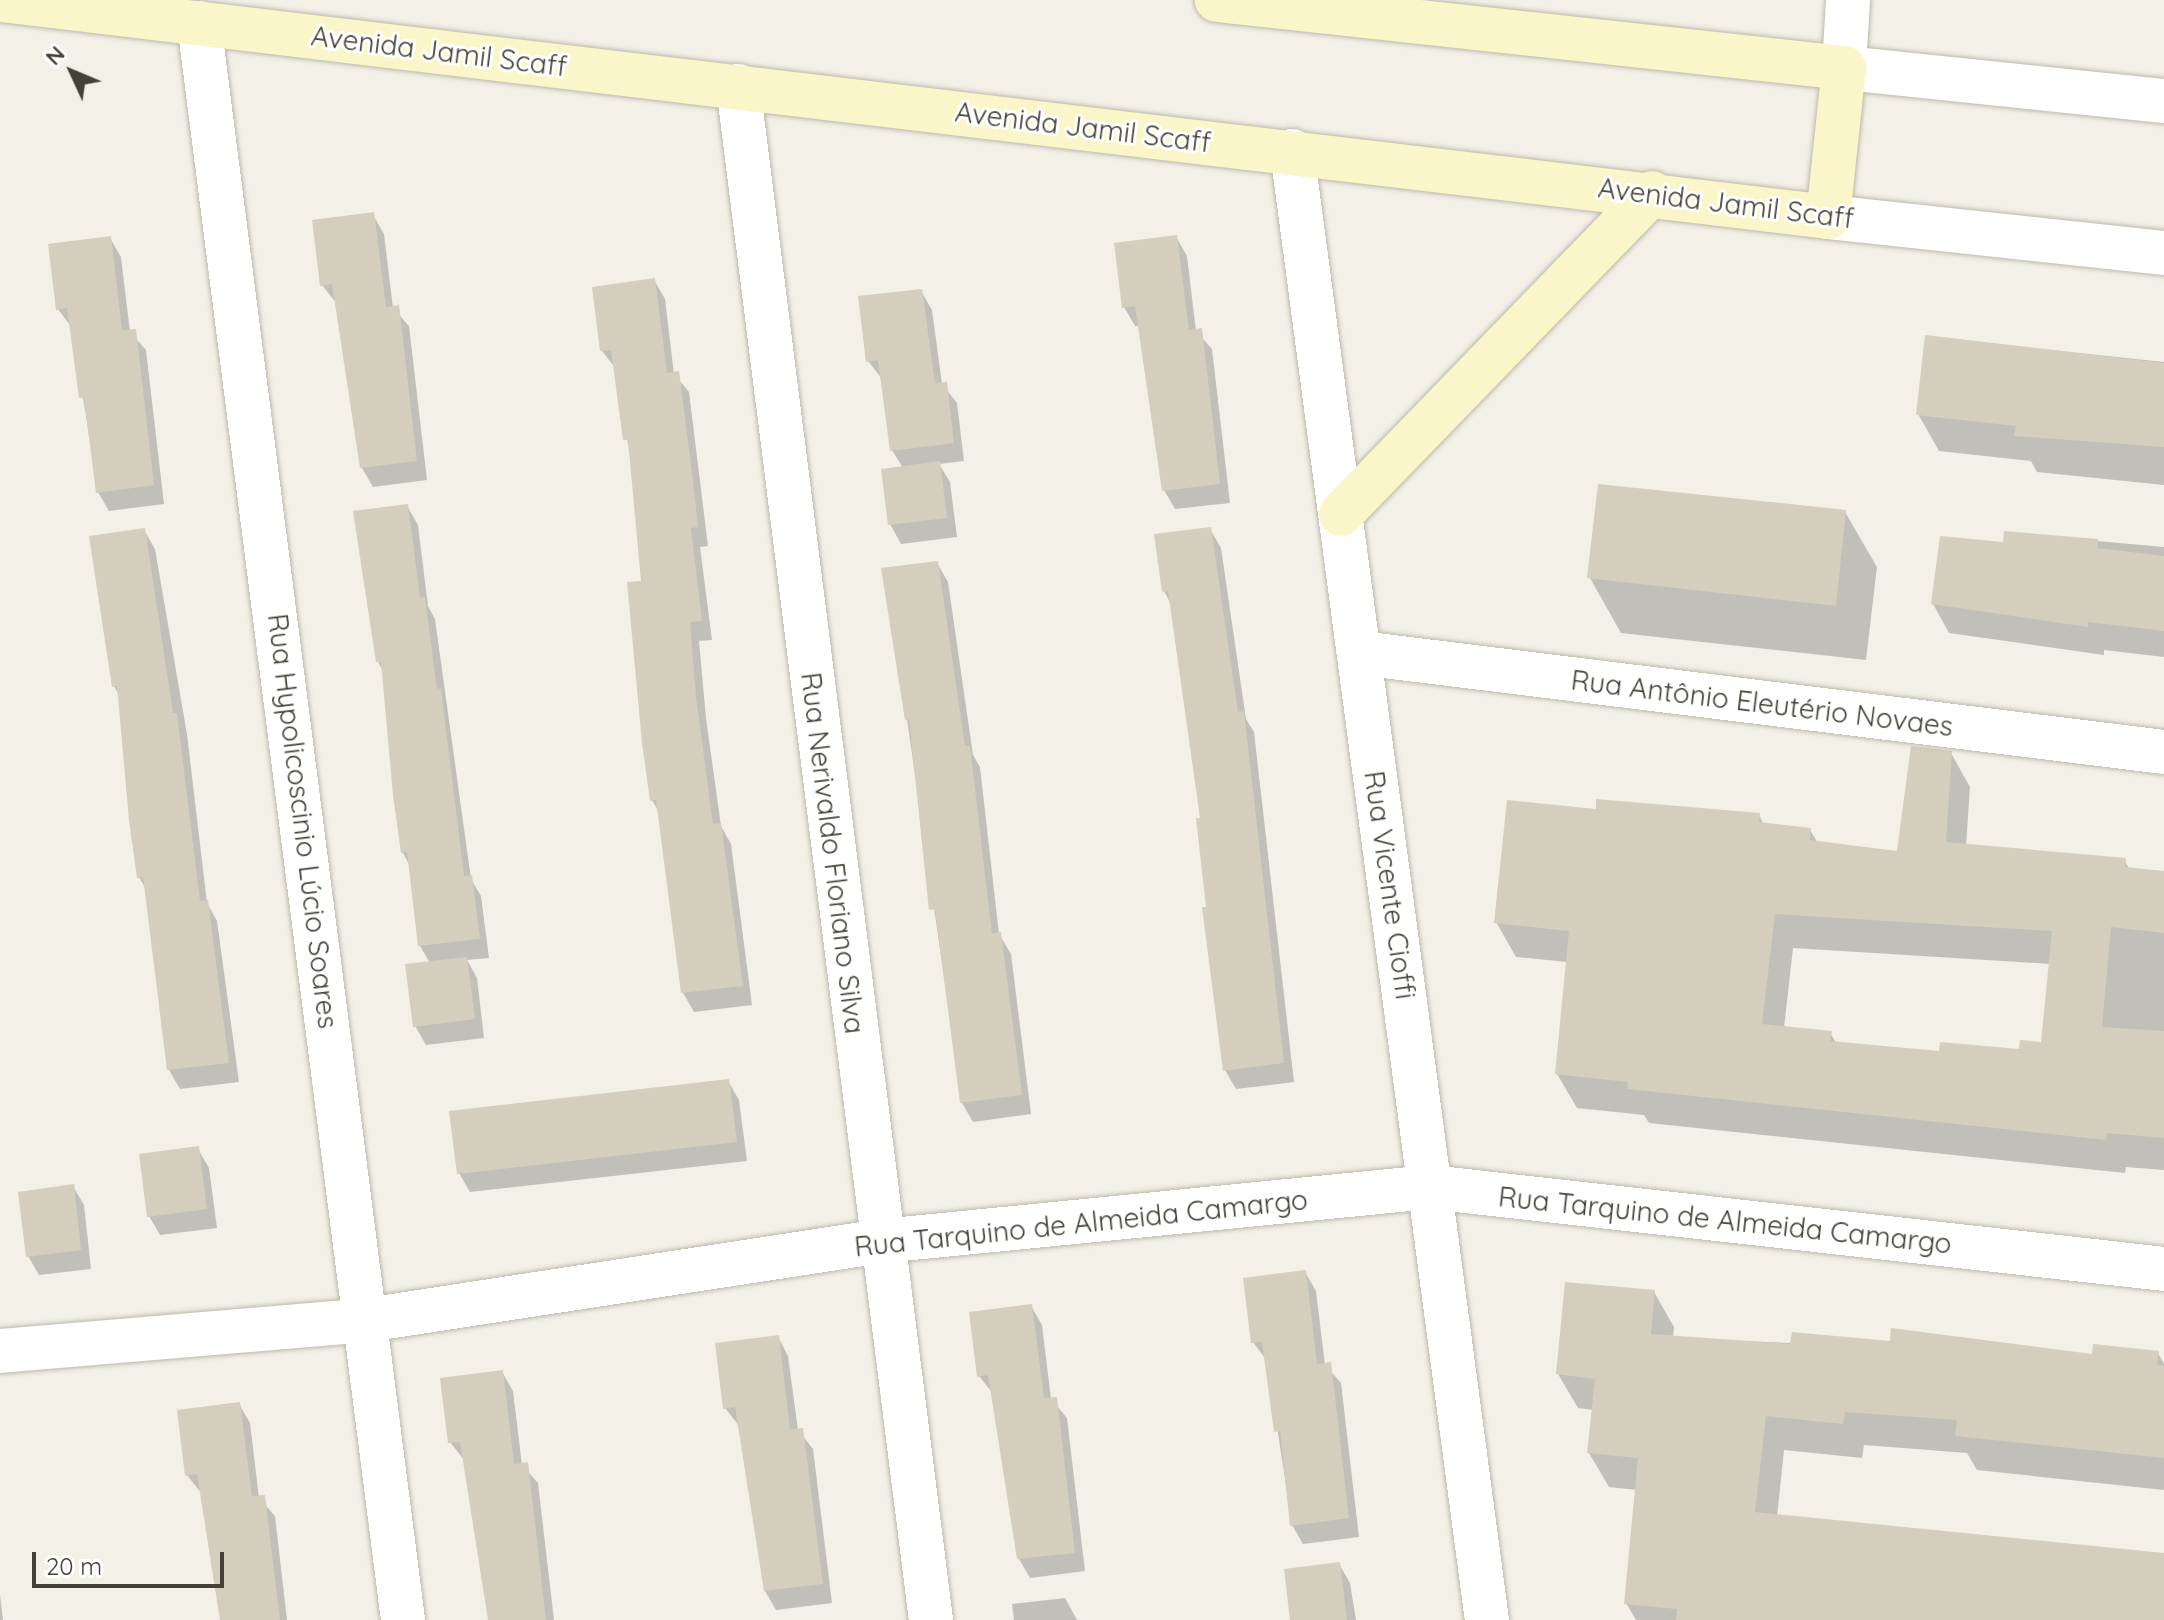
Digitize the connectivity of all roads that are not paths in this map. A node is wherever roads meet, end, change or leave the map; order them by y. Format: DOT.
graph roads {
  1 [pos="1,0"];
  2 [pos="1217,0"];
  3 [pos="1848,0"];
  4 [pos="199,23"];
  5 [pos="1844,68"];
  6 [pos="738,86"];
  7 [pos="2164,101"];
  8 [pos="1292,151"];
  9 [pos="1652,193"];
  10 [pos="1828,217"];
  11 [pos="2164,253"];
  12 [pos="1341,514"];
  13 [pos="1360,653"];
  14 [pos="2164,752"];
  15 [pos="1430,1187"];
  16 [pos="882,1241"];
  17 [pos="2164,1269"];
  18 [pos="367,1320"];
  19 [pos="0,1351"];
  20 [pos="403,1620"];
  21 [pos="931,1620"];
  22 [pos="1487,1620"];
  1 -- 4 [label="street, Avenida Jamil Scaff"];
  2 -- 5 [label="street"];
  3 -- 5 [label="street"];
  4 -- 6 [label="street, Avenida Jamil Scaff"];
  4 -- 18 [label="street, Rua Hypolicoscinio Lúcio Soares"];
  5 -- 7 [label="street"];
  5 -- 10 [label="street"];
  6 -- 8 [label="street, Avenida Jamil Scaff"];
  6 -- 16 [label="street, Rua Nerivaldo Floriano Silva"];
  8 -- 9 [label="street, Avenida Jamil Scaff"];
  8 -- 12 [label="street, Rua Vicente Cioffi"];
  9 -- 10 [label="street, Avenida Jamil Scaff"];
  9 -- 12 [label="street"];
  10 -- 11 [label="street, Avenida Jamil Scaff"];
  12 -- 13 [label="street, Rua Vicente Cioffi"];
  13 -- 14 [label="street, Rua Antônio Eleutério Novaes"];
  13 -- 15 [label="street, Rua Vicente Cioffi"];
  15 -- 16 [label="street, Rua Tarquino de Almeida Camargo"];
  15 -- 17 [label="street, Rua Tarquino de Almeida Camargo"];
  15 -- 22 [label="street, Rua Vicente Cioffi"];
  16 -- 18 [label="street, Rua Tarquino de Almeida Camargo"];
  16 -- 21 [label="street, Rua Nerivaldo Floriano Silva"];
  18 -- 19 [label="street, Rua Tarquino de Almeida Camargo"];
  18 -- 20 [label="street, Rua Hypolicoscinio Lúcio Soares"];
}
